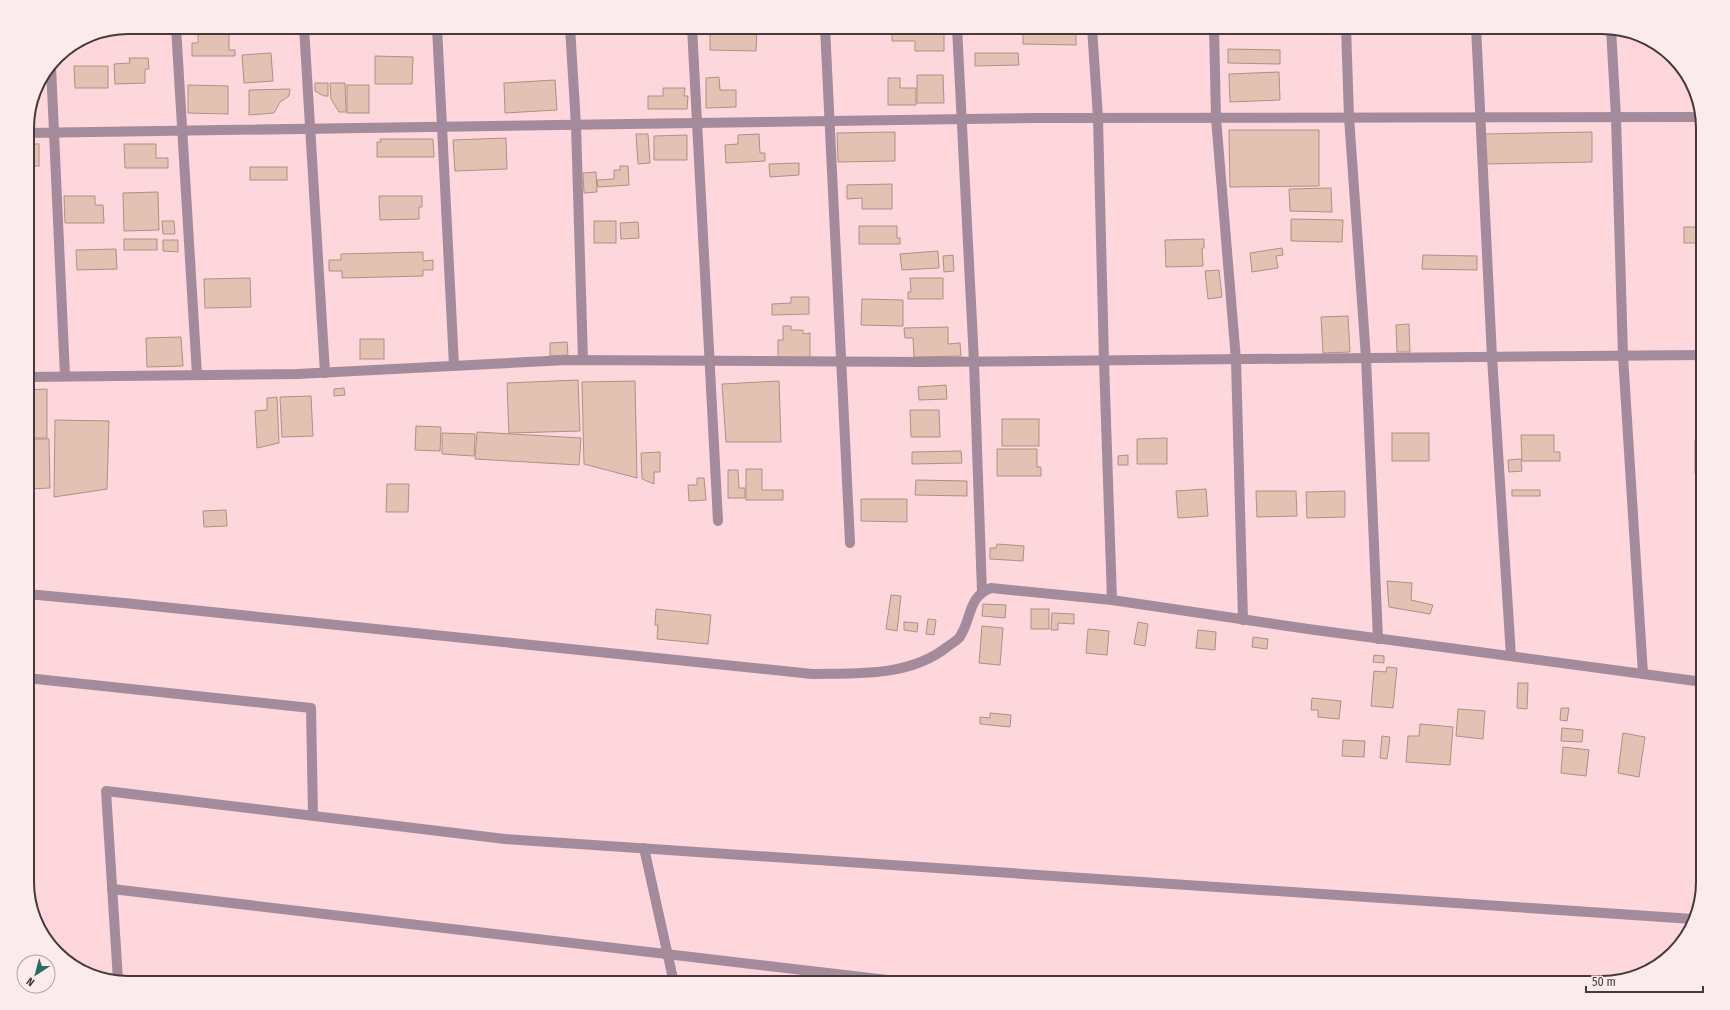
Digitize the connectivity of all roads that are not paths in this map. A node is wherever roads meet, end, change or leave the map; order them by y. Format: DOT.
graph roads {
  1 [pos="176,34"];
  2 [pos="304,34"];
  3 [pos="437,34"];
  4 [pos="570,34"];
  5 [pos="692,34"];
  6 [pos="825,34"];
  7 [pos="957,34"];
  8 [pos="1092,34"];
  9 [pos="1214,34"];
  10 [pos="1346,34"];
  11 [pos="1476,34"];
  12 [pos="1610,35"];
  13 [pos="51,74"];
  14 [pos="1349,117"];
  15 [pos="1480,117"];
  16 [pos="1616,117"];
  17 [pos="1695,117"];
  18 [pos="1098,118"];
  19 [pos="1216,118"];
  20 [pos="962,119"];
  21 [pos="829,121"];
  22 [pos="696,123"];
  23 [pos="576,125"];
  24 [pos="443,127"];
  25 [pos="310,129"];
  26 [pos="182,131"];
  27 [pos="34,133"];
  28 [pos="55,133"];
  29 [pos="1696,355"];
  30 [pos="1623,356"];
  31 [pos="1492,357"];
  32 [pos="1366,358"];
  33 [pos="583,360"];
  34 [pos="1236,360"];
  35 [pos="709,361"];
  36 [pos="1104,361"];
  37 [pos="841,362"];
  38 [pos="974,362"];
  39 [pos="454,366"];
  40 [pos="325,373"];
  41 [pos="197,375"];
  42 [pos="65,376"];
  43 [pos="34,377"];
  44 [pos="718,521"];
  45 [pos="850,542"];
  46 [pos="982,592"];
  47 [pos="34,595"];
  48 [pos="1112,600"];
  49 [pos="1243,620"];
  50 [pos="1378,639"];
  51 [pos="1511,656"];
  52 [pos="1643,674"];
  53 [pos="34,679"];
  54 [pos="1696,681"];
  55 [pos="313,816"];
  56 [pos="644,848"];
  57 [pos="112,889"];
  58 [pos="1689,919"];
  59 [pos="667,954"];
  60 [pos="118,975"];
  61 [pos="672,976"];
  62 [pos="854,976"];
  1 -- 26 [label="street"];
  2 -- 25 [label="street"];
  3 -- 24 [label="street"];
  4 -- 23 [label="street"];
  5 -- 22 [label="street"];
  6 -- 21 [label="street"];
  7 -- 20 [label="street"];
  8 -- 18 [label="street"];
  9 -- 19 [label="street"];
  10 -- 14 [label="street"];
  11 -- 15 [label="street"];
  12 -- 16 [label="street"];
  13 -- 28 [label="street"];
  14 -- 15 [label="street"];
  14 -- 19 [label="street"];
  14 -- 32 [label="street"];
  15 -- 16 [label="street"];
  15 -- 31 [label="street"];
  16 -- 17 [label="street"];
  16 -- 30 [label="street"];
  18 -- 19 [label="street"];
  18 -- 20 [label="street"];
  18 -- 36 [label="street"];
  19 -- 34 [label="street"];
  20 -- 21 [label="street"];
  20 -- 38 [label="street"];
  21 -- 22 [label="street"];
  21 -- 37 [label="street"];
  22 -- 23 [label="street"];
  22 -- 35 [label="street"];
  23 -- 24 [label="street"];
  23 -- 33 [label="street"];
  24 -- 25 [label="street"];
  24 -- 39 [label="street"];
  25 -- 26 [label="street"];
  25 -- 40 [label="street"];
  26 -- 28 [label="street"];
  26 -- 41 [label="street"];
  27 -- 28 [label="street"];
  28 -- 42 [label="street"];
  29 -- 30 [label="street"];
  30 -- 31 [label="street"];
  30 -- 52 [label="street"];
  31 -- 32 [label="street"];
  31 -- 51 [label="street"];
  32 -- 34 [label="street"];
  32 -- 50 [label="street"];
  33 -- 35 [label="street"];
  33 -- 39 [label="street"];
  34 -- 36 [label="street"];
  34 -- 49 [label="street"];
  35 -- 37 [label="street"];
  35 -- 44 [label="street"];
  36 -- 38 [label="street"];
  36 -- 48 [label="street"];
  37 -- 38 [label="street"];
  37 -- 45 [label="street"];
  38 -- 46 [label="street"];
  39 -- 40 [label="street"];
  40 -- 41 [label="street"];
  41 -- 42 [label="street"];
  42 -- 43 [label="street"];
  46 -- 47 [label="street"];
  46 -- 48 [label="street"];
  48 -- 49 [label="street"];
  49 -- 50 [label="street"];
  50 -- 51 [label="street"];
  51 -- 52 [label="street"];
  52 -- 54 [label="street"];
  53 -- 55 [label="street"];
  55 -- 56 [label="street"];
  55 -- 57 [label="street"];
  56 -- 58 [label="street"];
  56 -- 59 [label="street"];
  57 -- 59 [label="street"];
  57 -- 60 [label="street"];
  59 -- 61 [label="street"];
  59 -- 62 [label="street"];
}
